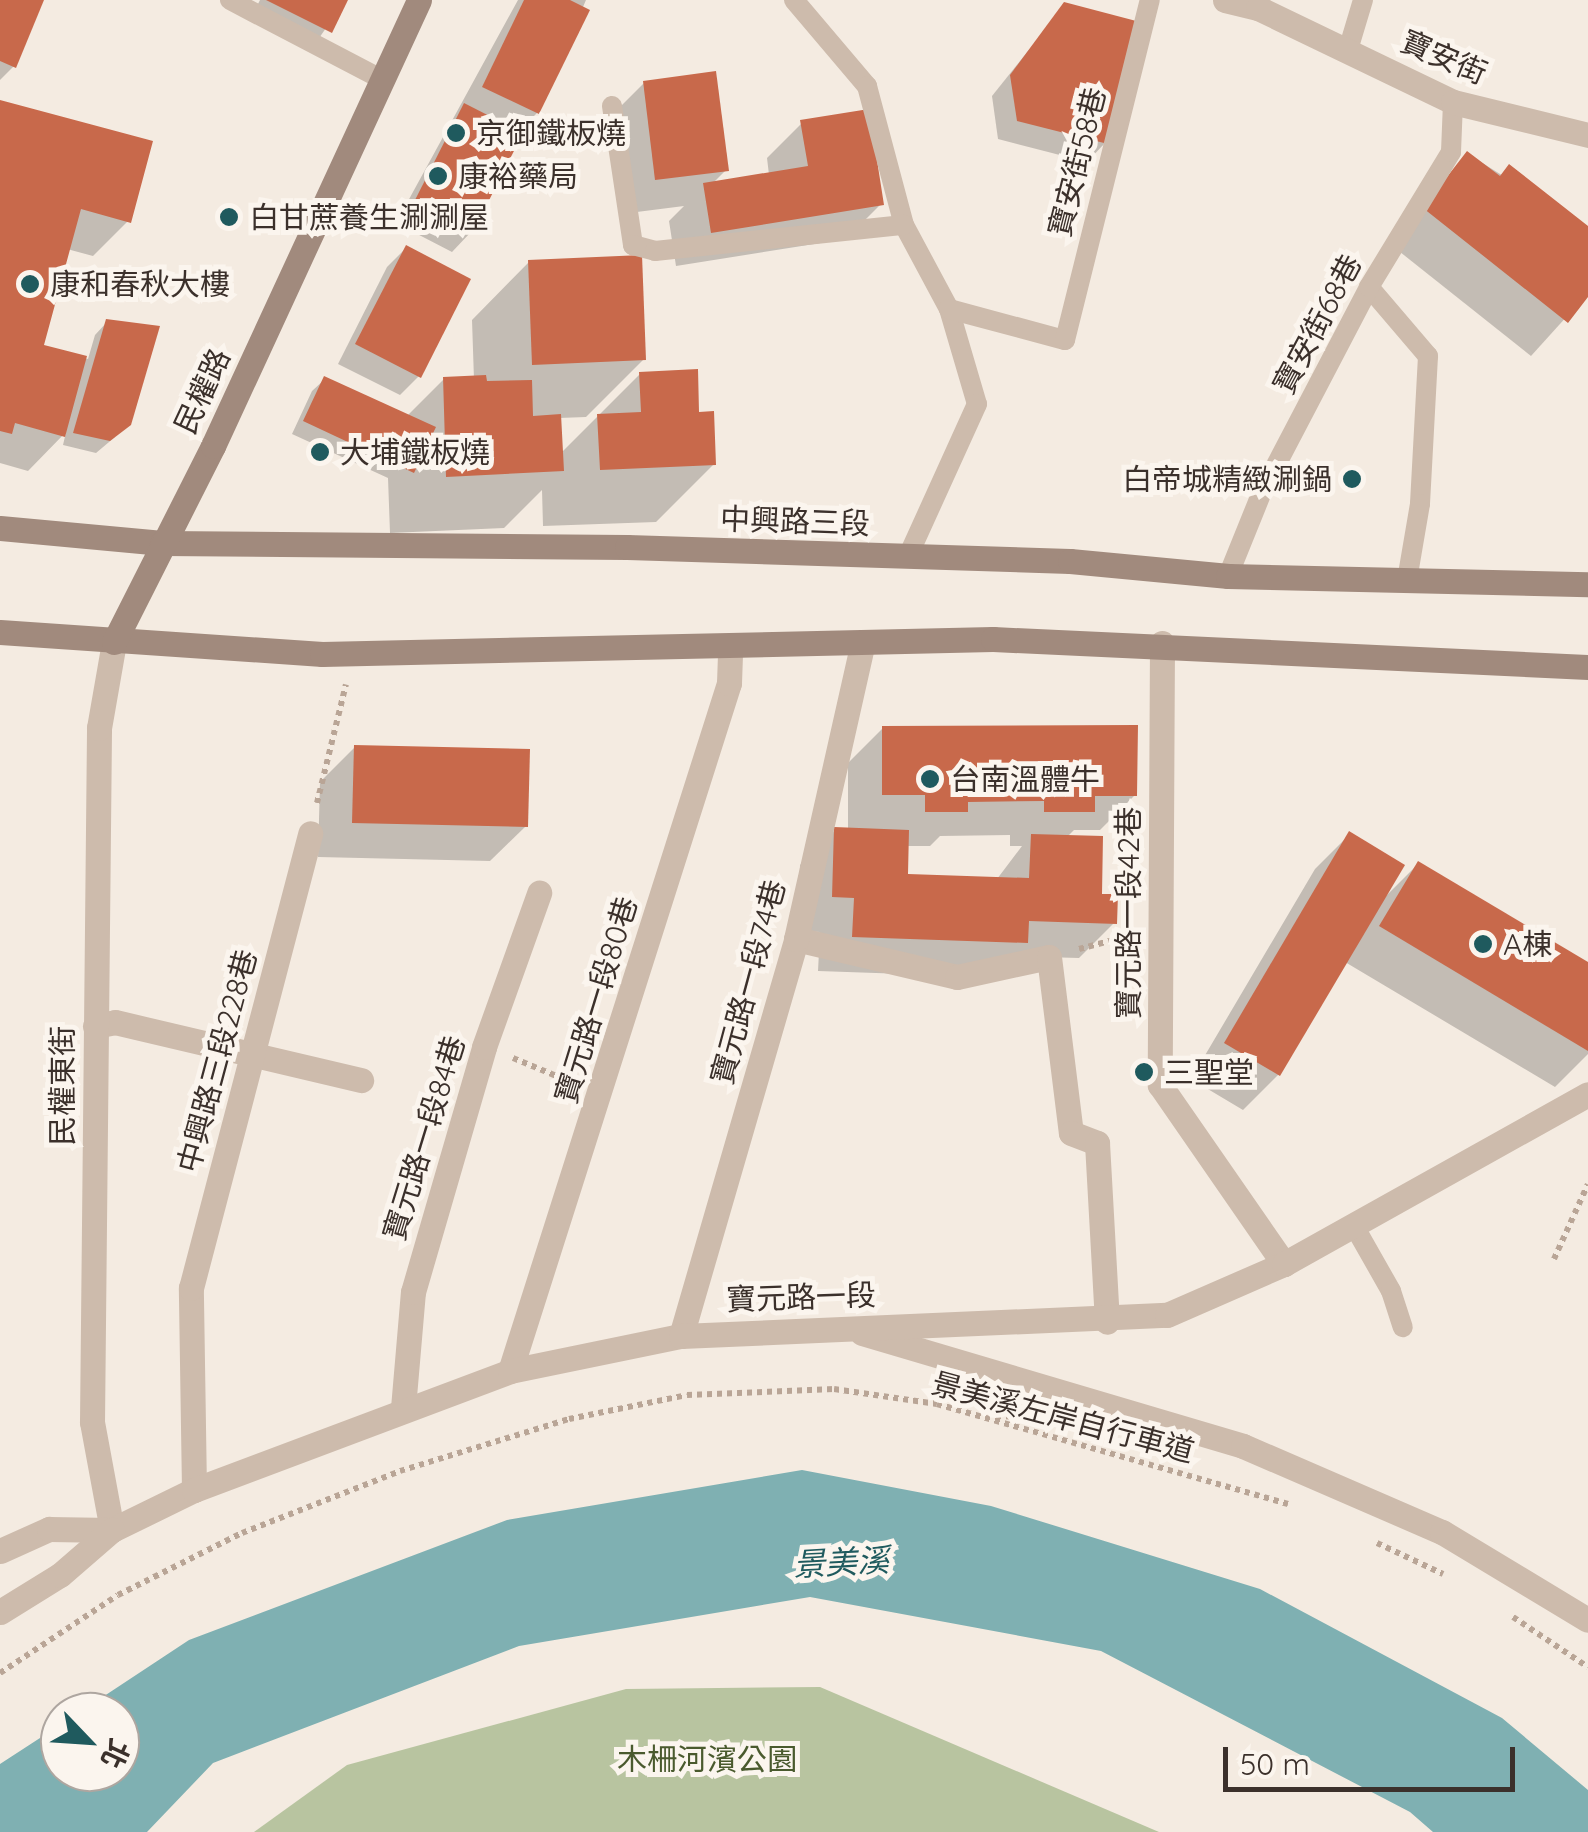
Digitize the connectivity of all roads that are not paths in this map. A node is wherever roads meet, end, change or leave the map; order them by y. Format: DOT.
graph roads {
  1 [pos="230,0"];
  2 [pos="419,0"];
  3 [pos="794,0"];
  4 [pos="1150,0"];
  5 [pos="1224,0"];
  6 [pos="1363,0"];
  7 [pos="1259,4"];
  8 [pos="1348,50"];
  9 [pos="381,79"];
  10 [pos="1453,102"];
  11 [pos="612,106"];
  12 [pos="1588,135"];
  13 [pos="904,225"];
  14 [pos="1369,286"];
  15 [pos="949,309"];
  16 [pos="0,528"];
  17 [pos="162,542"];
  18 [pos="907,558"];
  19 [pos="1228,576"];
  20 [pos="1406,580"];
  21 [pos="1588,584"];
  22 [pos="0,632"];
  23 [pos="114,642"];
  24 [pos="863,642"];
  25 [pos="1162,643"];
  26 [pos="730,646"];
  27 [pos="1588,666"];
  28 [pos="310,834"];
  29 [pos="540,893"];
  30 [pos="796,940"];
  31 [pos="95,1026"];
  32 [pos="253,1056"];
  33 [pos="361,1080"];
  34 [pos="1588,1094"];
  35 [pos="1353,1224"];
  36 [pos="1284,1264"];
  37 [pos="1107,1322"];
  38 [pos="841,1326"];
  39 [pos="1402,1327"];
  40 [pos="681,1336"];
  41 [pos="510,1372"];
  42 [pos="403,1408"];
  43 [pos="194,1490"];
  44 [pos="112,1530"];
  45 [pos="2,1549"];
  46 [pos="0,1612"];
  47 [pos="1588,1620"];
  1 -- 9 [label="lane"];
  2 -- 9 [label="street, 民權路"];
  3 -- 13 [label="lane"];
  4 -- 15 [label="lane, 寶安街58巷"];
  5 -- 7 [label="street, 寶安街"];
  6 -- 8 [label="lane"];
  7 -- 8 [label="street, 寶安街"];
  8 -- 10 [label="street, 寶安街"];
  9 -- 17 [label="street, 民權路"];
  10 -- 12 [label="street, 寶安街"];
  10 -- 14 [label="lane, 寶安街68巷"];
  11 -- 13 [label="lane"];
  13 -- 15 [label="lane"];
  14 -- 19 [label="lane, 寶安街68巷"];
  14 -- 20 [label="lane"];
  15 -- 18 [label="lane"];
  16 -- 17 [label="street, 中興路三段"];
  17 -- 18 [label="street, 中興路三段"];
  17 -- 23 [label="street, 民權路"];
  18 -- 19 [label="street, 中興路三段"];
  19 -- 20 [label="street, 中興路三段"];
  20 -- 21 [label="street, 中興路三段"];
  22 -- 23 [label="street"];
  23 -- 26 [label="street"];
  23 -- 31 [label="street, 民權東街"];
  24 -- 25 [label="street"];
  24 -- 26 [label="street"];
  24 -- 30 [label="street, 寶元路一段74巷"];
  25 -- 27 [label="street"];
  25 -- 36 [label="street, 寶元路一段42巷"];
  26 -- 41 [label="street, 寶元路一段80巷"];
  28 -- 32 [label="street, 中興路三段228巷"];
  29 -- 42 [label="street, 寶元路一段84巷"];
  30 -- 37 [label="street"];
  30 -- 40 [label="street, 寶元路一段74巷"];
  31 -- 32 [label="street"];
  31 -- 44 [label="street, 民權東街"];
  32 -- 33 [label="street"];
  32 -- 43 [label="street, 中興路三段228巷"];
  34 -- 35 [label="street, 寶元路一段"];
  35 -- 36 [label="street, 寶元路一段"];
  35 -- 39 [label="lane"];
  36 -- 37 [label="street, 寶元路一段"];
  37 -- 38 [label="street, 寶元路一段"];
  38 -- 40 [label="street, 寶元路一段"];
  38 -- 47 [label="street"];
  40 -- 41 [label="street, 寶元路一段"];
  41 -- 42 [label="street, 寶元路一段"];
  42 -- 43 [label="street, 寶元路一段"];
  43 -- 44 [label="street, 寶元路一段"];
  44 -- 45 [label="street, 寶元路一段"];
  44 -- 46 [label="street"];
}
